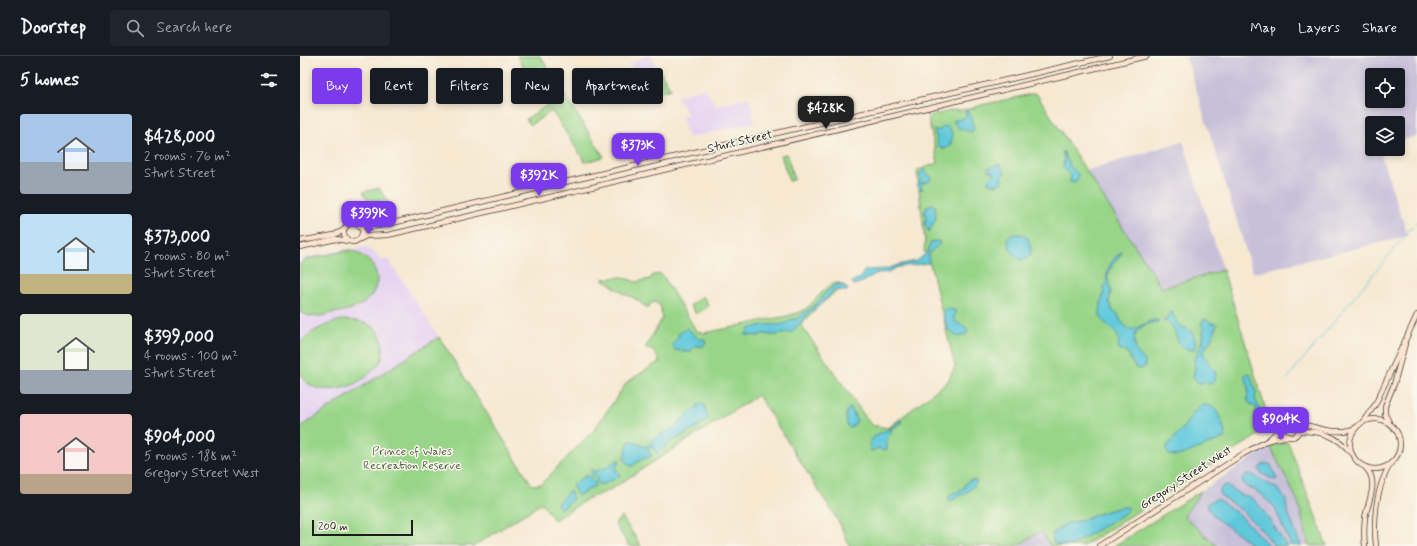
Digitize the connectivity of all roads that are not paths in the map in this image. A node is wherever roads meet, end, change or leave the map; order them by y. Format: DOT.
graph roads {
  1 [pos="1110,56"];
  2 [pos="1147,56"];
  3 [pos="1077,63"];
  4 [pos="1082,71"];
  5 [pos="888,107"];
  6 [pos="892,117"];
  7 [pos="359,225"];
  8 [pos="344,230"];
  9 [pos="360,238"];
  10 [pos="348,240"];
  11 [pos="300,242"];
  12 [pos="300,247"];
  13 [pos="1417,315"];
  14 [pos="1410,329"];
  15 [pos="1298,423"];
  16 [pos="1361,423"];
  17 [pos="1392,426"];
  18 [pos="1283,427"];
  19 [pos="1357,427"];
  20 [pos="1299,431"];
  21 [pos="1288,436"];
  22 [pos="1267,441"];
  23 [pos="1354,456"];
  24 [pos="1392,462"];
  25 [pos="1364,466"];
  26 [pos="1099,546"];
  27 [pos="1366,546"];
  28 [pos="1376,546"];
  1 -- 3 [label="main road, Sturt Street"];
  2 -- 4 [label="main road, Sturt Street"];
  3 -- 4 [label="main road"];
  3 -- 5 [label="main road, Sturt Street"];
  4 -- 6 [label="main road, Sturt Street"];
  5 -- 6 [label="main road"];
  5 -- 7 [label="main road, Sturt Street"];
  6 -- 9 [label="main road, Sturt Street"];
  7 -- 8 [label="main road"];
  7 -- 9 [label="main road"];
  8 -- 10 [label="main road"];
  8 -- 11 [label="main road"];
  9 -- 10 [label="main road"];
  10 -- 12 [label="main road"];
  13 -- 14 [label="main road"];
  14 -- 16 [label="main road"];
  14 -- 17 [label="main road"];
  15 -- 18 [label="main road"];
  15 -- 19 [label="main road"];
  15 -- 20 [label="main road"];
  16 -- 17 [label="main road"];
  16 -- 19 [label="main road"];
  17 -- 24 [label="main road"];
  18 -- 21 [label="main road"];
  18 -- 22 [label="main road, Gregory Street West"];
  19 -- 23 [label="main road"];
  20 -- 21 [label="main road"];
  20 -- 23 [label="main road"];
  21 -- 22 [label="main road"];
  22 -- 26 [label="main road, Gregory Street West"];
  23 -- 25 [label="main road"];
  24 -- 25 [label="main road"];
  24 -- 28 [label="main road"];
  25 -- 27 [label="main road"];
}
